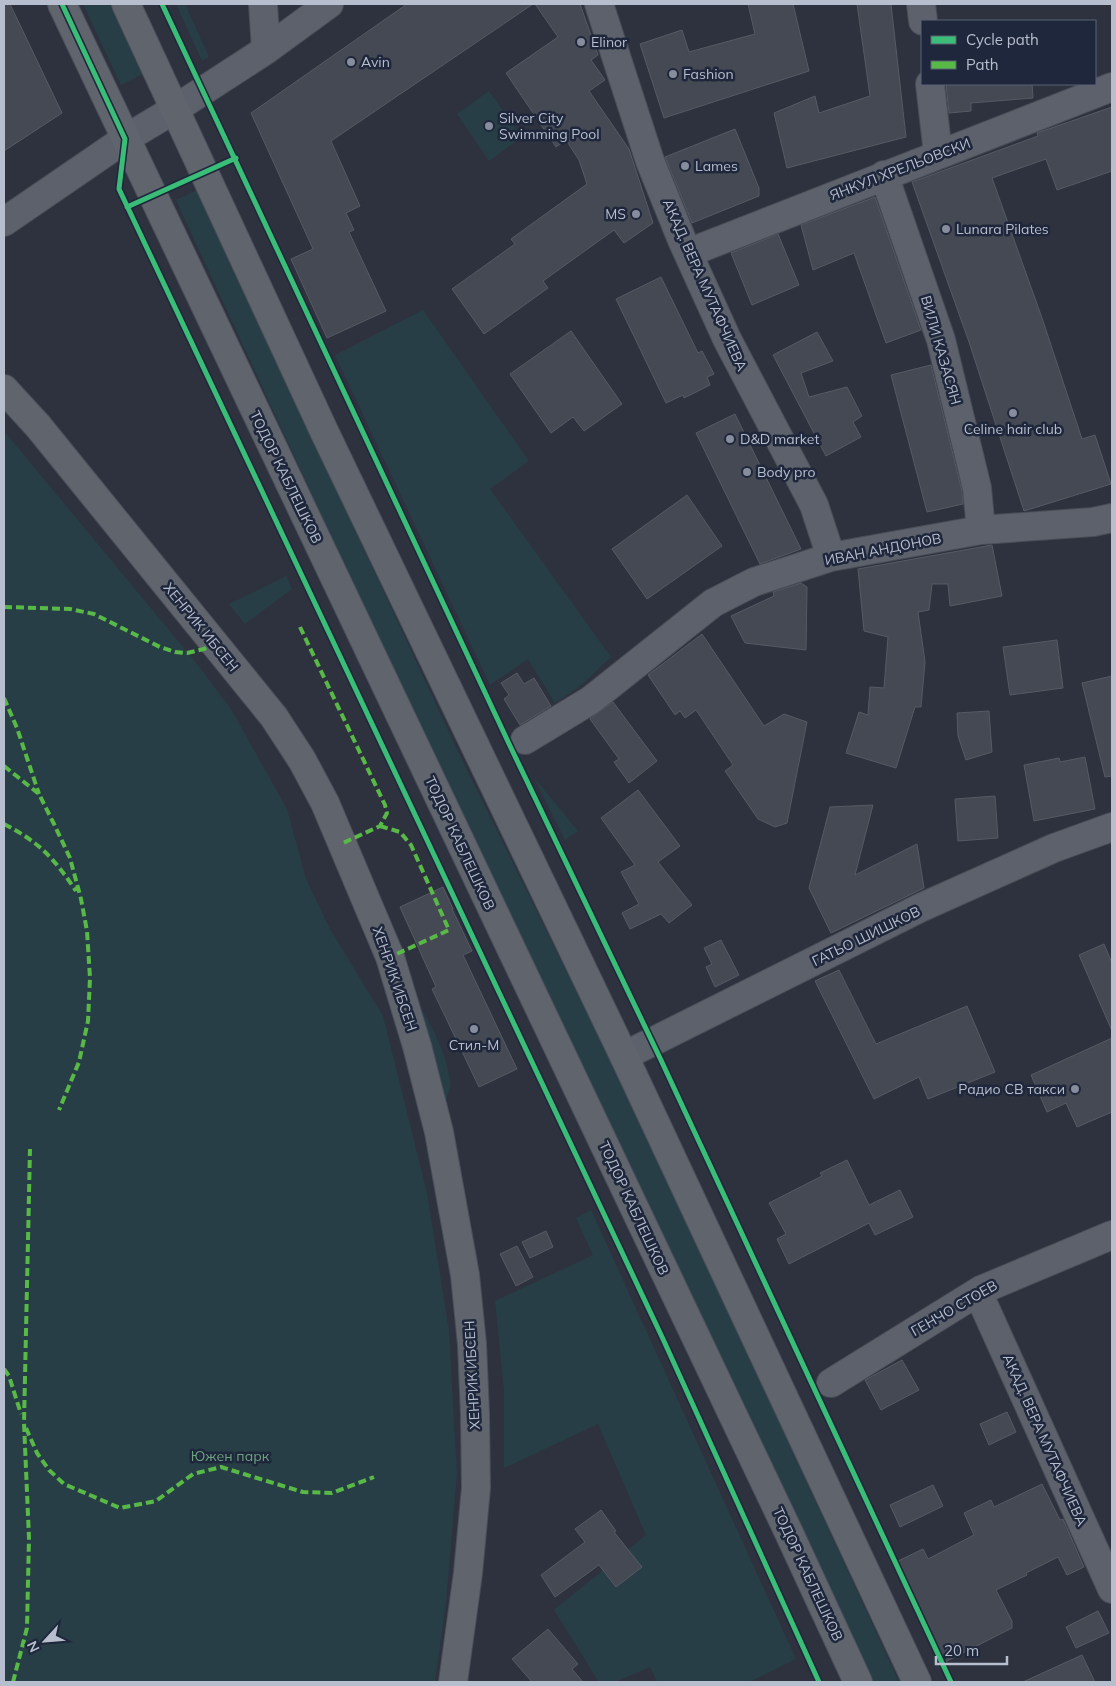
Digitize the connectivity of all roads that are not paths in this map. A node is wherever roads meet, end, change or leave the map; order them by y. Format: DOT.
graph roads {
  1 [pos="62,4"];
  2 [pos="126,4"];
  3 [pos="263,4"];
  4 [pos="329,4"];
  5 [pos="599,4"];
  6 [pos="921,4"];
  7 [pos="923,20"];
  8 [pos="266,50"];
  9 [pos="930,85"];
  10 [pos="1112,87"];
  11 [pos="175,109"];
  12 [pos="125,139"];
  13 [pos="938,154"];
  14 [pos="884,175"];
  15 [pos="4,222"];
  16 [pos="688,253"];
  17 [pos="4,389"];
  18 [pos="1112,518"];
  19 [pos="980,530"];
  20 [pos="832,557"];
  21 [pos="525,740"];
  22 [pos="1112,827"];
  23 [pos="624,1056"];
  24 [pos="1112,1235"];
  25 [pos="981,1290"];
  26 [pos="830,1383"];
  27 [pos="1112,1589"];
  28 [pos="453,1682"];
  29 [pos="858,1682"];
  30 [pos="916,1682"];
  1 -- 12 [label="main road, ТОДОР КАБЛЕШКОВ"];
  2 -- 11 [label="main road"];
  3 -- 8 [label="street"];
  4 -- 8 [label="street"];
  5 -- 16 [label="street, АКАД. ВЕРА МУТАФЧИЕВА"];
  6 -- 7 [label="street"];
  8 -- 11 [label="street"];
  9 -- 13 [label="street"];
  10 -- 13 [label="street, ЯНКУЛ ХРЕЛЬОВСКИ"];
  11 -- 12 [label="street"];
  11 -- 23 [label="main road"];
  12 -- 15 [label="street"];
  12 -- 29 [label="main road, ТОДОР КАБЛЕШКОВ"];
  13 -- 14 [label="street, ЯНКУЛ ХРЕЛЬОВСКИ"];
  14 -- 16 [label="street, ЯНКУЛ ХРЕЛЬОВСКИ"];
  14 -- 19 [label="street, ВИЛИ КАЗАСЯН"];
  16 -- 20 [label="street, АКАД. ВЕРА МУТАФЧИЕВА"];
  17 -- 28 [label="main road, ХЕНРИК ИБСЕН"];
  18 -- 19 [label="street, ИВАН АНДОНОВ"];
  19 -- 20 [label="street, ИВАН АНДОНОВ"];
  20 -- 21 [label="street, ИВАН АНДОНОВ"];
  22 -- 23 [label="street, ГАТЬО ШИШКОВ"];
  23 -- 30 [label="main road"];
  24 -- 25 [label="street, ГЕНЧО СТОЕВ"];
  25 -- 26 [label="street, ГЕНЧО СТОЕВ"];
  25 -- 27 [label="street, АКАД. ВЕРА МУТАФЧИЕВА"];
}
